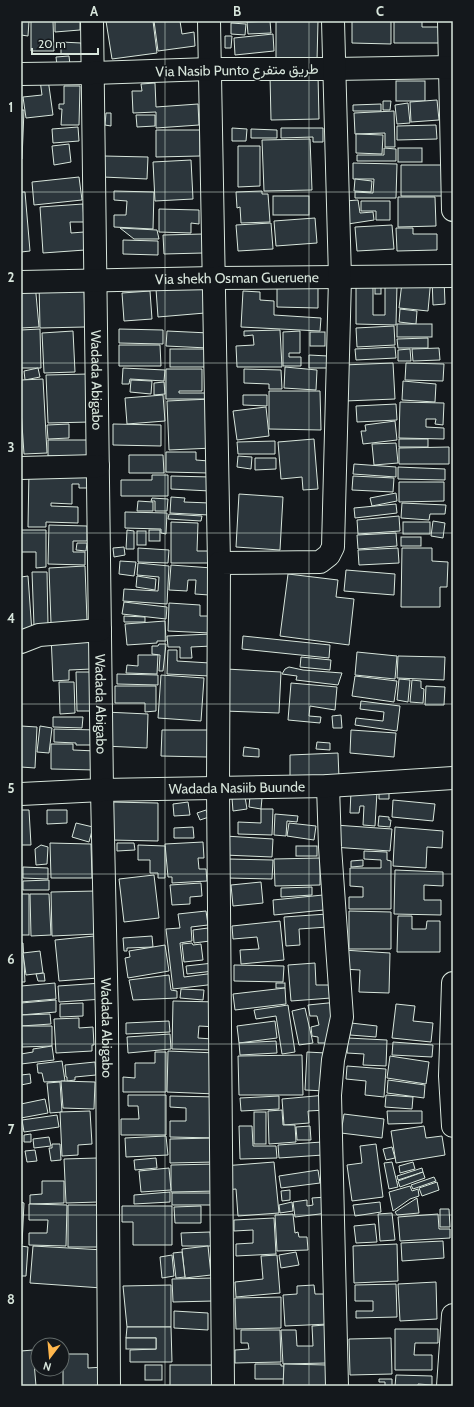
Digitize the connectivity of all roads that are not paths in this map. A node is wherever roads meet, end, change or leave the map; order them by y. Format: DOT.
graph roads {
  1 [pos="92,21"];
  2 [pos="209,21"];
  3 [pos="333,21"];
  4 [pos="449,21"];
  5 [pos="451,67"];
  6 [pos="210,69"];
  7 [pos="334,69"];
  8 [pos="93,73"];
  9 [pos="21,74"];
  10 [pos="453,210"];
  11 [pos="453,276"];
  12 [pos="214,278"];
  13 [pos="340,278"];
  14 [pos="96,281"];
  15 [pos="21,282"];
  16 [pos="98,466"];
  17 [pos="21,468"];
  18 [pos="218,563"];
  19 [pos="100,630"];
  20 [pos="21,642"];
  21 [pos="453,778"];
  22 [pos="328,786"];
  23 [pos="218,788"];
  24 [pos="102,790"];
  25 [pos="21,794"];
  26 [pos="453,983"];
  27 [pos="453,1126"];
  28 [pos="453,1314"];
  29 [pos="109,1386"];
  30 [pos="223,1386"];
  31 [pos="337,1386"];
  32 [pos="448,1386"];
  1 -- 8 [label="street, Wadada Abigabo"];
  2 -- 6 [label="street"];
  3 -- 7 [label="street"];
  4 -- 5 [label="street"];
  5 -- 7 [label="street, Via Nasib Punto طريق متفرع"];
  5 -- 10 [label="street"];
  6 -- 7 [label="street, Via Nasib Punto طريق متفرع"];
  6 -- 8 [label="street, Via Nasib Punto طريق متفرع"];
  6 -- 12 [label="street"];
  7 -- 13 [label="street"];
  8 -- 9 [label="street, Via Nasib Punto طريق متفرع"];
  8 -- 14 [label="street, Wadada Abigabo"];
  11 -- 13 [label="street, Via shekh Osman Gueruene"];
  12 -- 13 [label="street, Via shekh Osman Gueruene"];
  12 -- 14 [label="street, Via shekh Osman Gueruene"];
  12 -- 18 [label="street"];
  13 -- 18 [label="street"];
  14 -- 15 [label="street, Via shekh Osman Gueruene"];
  14 -- 16 [label="street, Wadada Abigabo"];
  16 -- 17 [label="street"];
  16 -- 19 [label="street, Wadada Abigabo"];
  18 -- 23 [label="street"];
  19 -- 20 [label="street"];
  19 -- 24 [label="street, Wadada Abigabo"];
  21 -- 22 [label="street, Wadada Nasiib Buunde"];
  22 -- 23 [label="street, Wadada Nasiib Buunde"];
  22 -- 31 [label="street"];
  23 -- 24 [label="street, Wadada Nasiib Buunde"];
  23 -- 30 [label="street"];
  24 -- 25 [label="street, Wadada Nasiib Buunde"];
  24 -- 29 [label="street, Wadada Abigabo"];
  26 -- 27 [label="street"];
  28 -- 32 [label="street"];
}
